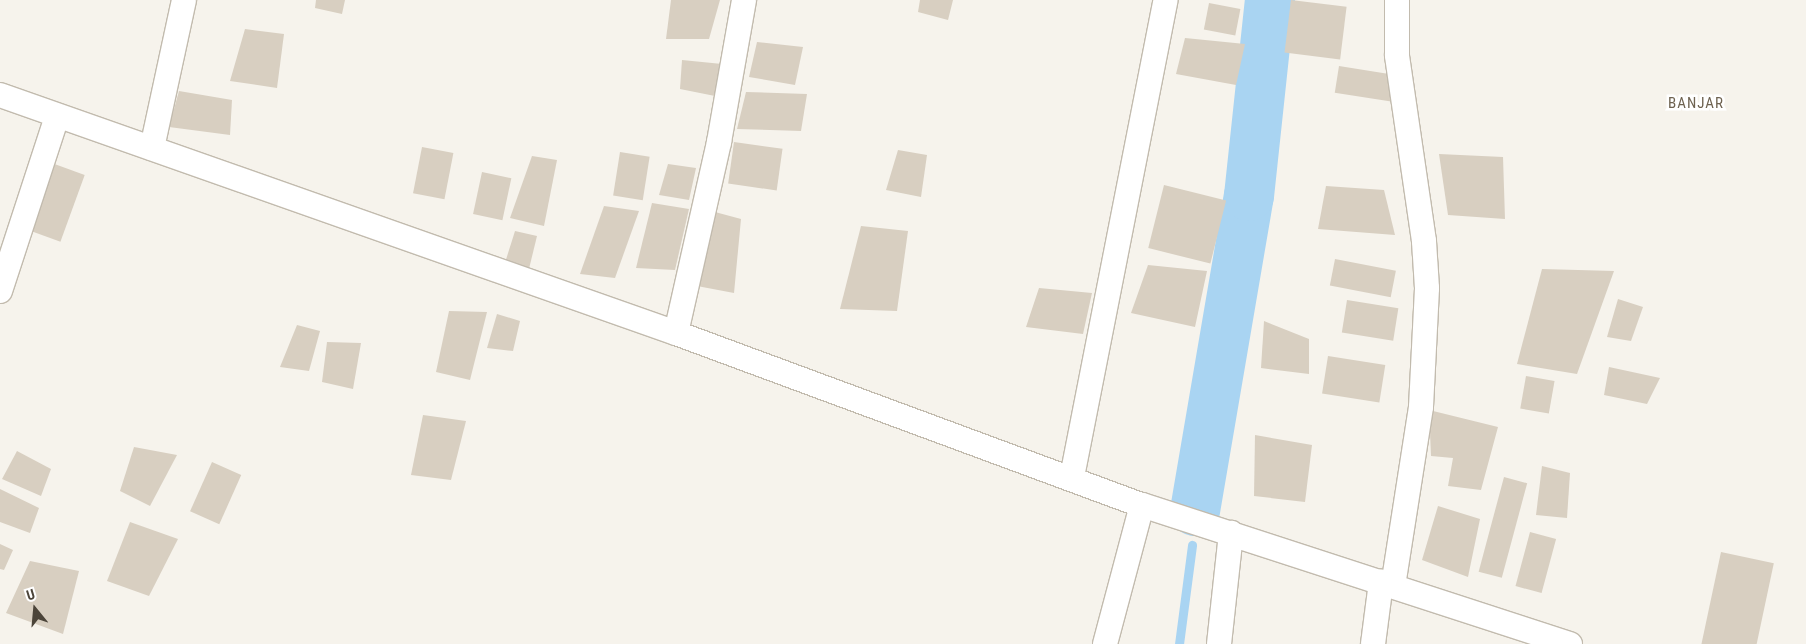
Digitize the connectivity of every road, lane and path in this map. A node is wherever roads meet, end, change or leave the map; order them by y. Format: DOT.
graph roads {
  1 [pos="184,0"];
  2 [pos="744,0"];
  3 [pos="1166,0"];
  4 [pos="1397,0"];
  5 [pos="0,95"];
  6 [pos="57,117"];
  7 [pos="152,148"];
  8 [pos="0,291"];
  9 [pos="676,333"];
  10 [pos="1072,477"];
  11 [pos="1142,506"];
  12 [pos="1231,533"];
  13 [pos="1387,584"];
  14 [pos="1105,644"];
  15 [pos="1218,644"];
  16 [pos="1373,644"];
  17 [pos="1570,644"];
  1 -- 7 [label="street"];
  2 -- 9 [label="street"];
  3 -- 10 [label="street"];
  4 -- 13 [label="street"];
  5 -- 6 [label="street"];
  6 -- 7 [label="street"];
  6 -- 8 [label="street"];
  7 -- 9 [label="street"];
  9 -- 10 [label="street"];
  10 -- 11 [label="street"];
  11 -- 12 [label="street"];
  11 -- 14 [label="street"];
  12 -- 13 [label="street"];
  12 -- 15 [label="street"];
  13 -- 16 [label="street"];
  13 -- 17 [label="street"];
}
